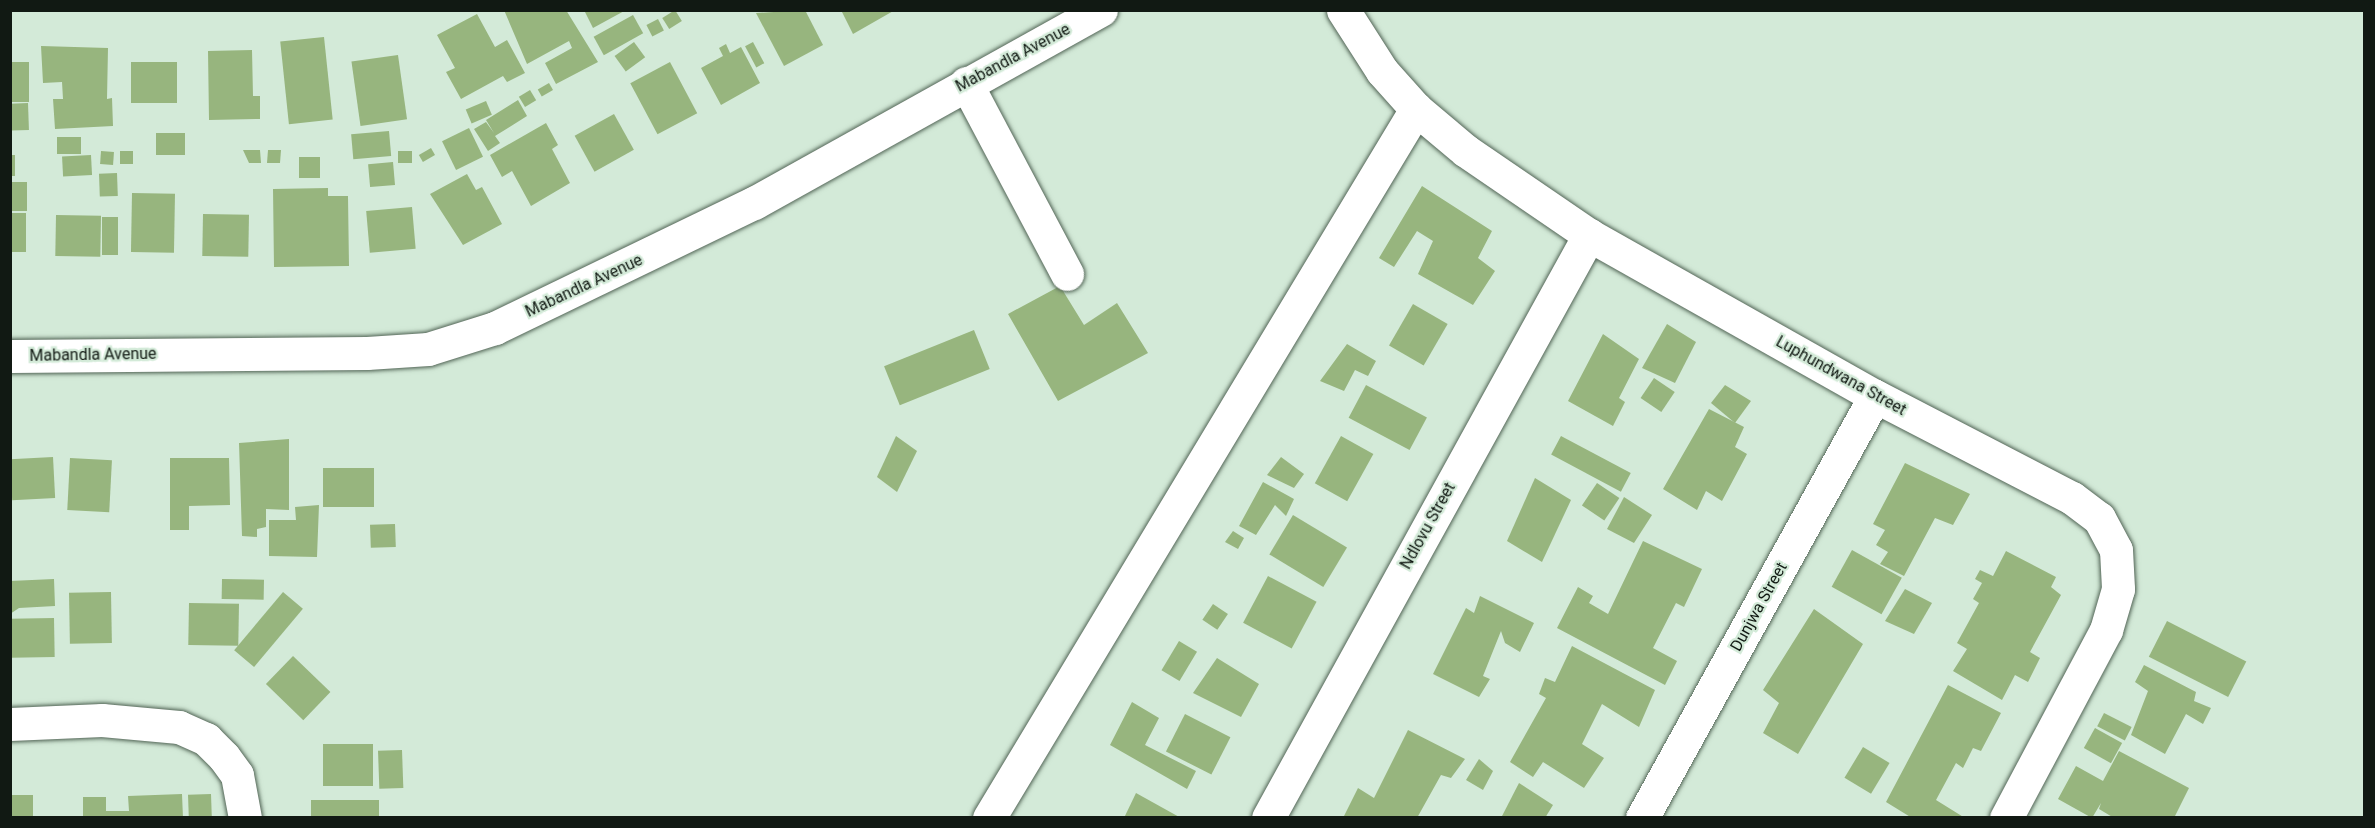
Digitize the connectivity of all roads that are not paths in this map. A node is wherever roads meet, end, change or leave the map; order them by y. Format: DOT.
graph roads {
  1 [pos="1101,10"];
  2 [pos="1343,10"];
  3 [pos="966,83"];
  4 [pos="1416,109"];
  5 [pos="1589,235"];
  6 [pos="1067,274"];
  7 [pos="10,356"];
  8 [pos="1875,396"];
  9 [pos="10,724"];
  10 [pos="245,818"];
  11 [pos="989,818"];
  12 [pos="1268,818"];
  13 [pos="1642,818"];
  14 [pos="2006,818"];
  1 -- 3 [label="street, Mabandla Avenue"];
  2 -- 4 [label="street, Luphundwana Street"];
  3 -- 6 [label="street"];
  3 -- 7 [label="street, Mabandla Avenue"];
  4 -- 5 [label="street, Luphundwana Street"];
  4 -- 11 [label="street"];
  5 -- 8 [label="street, Luphundwana Street"];
  5 -- 12 [label="street, Ndlovu Street"];
  8 -- 13 [label="street, Dunjwa Street"];
  8 -- 14 [label="street, Luphundwana Street"];
  9 -- 10 [label="street"];
}
